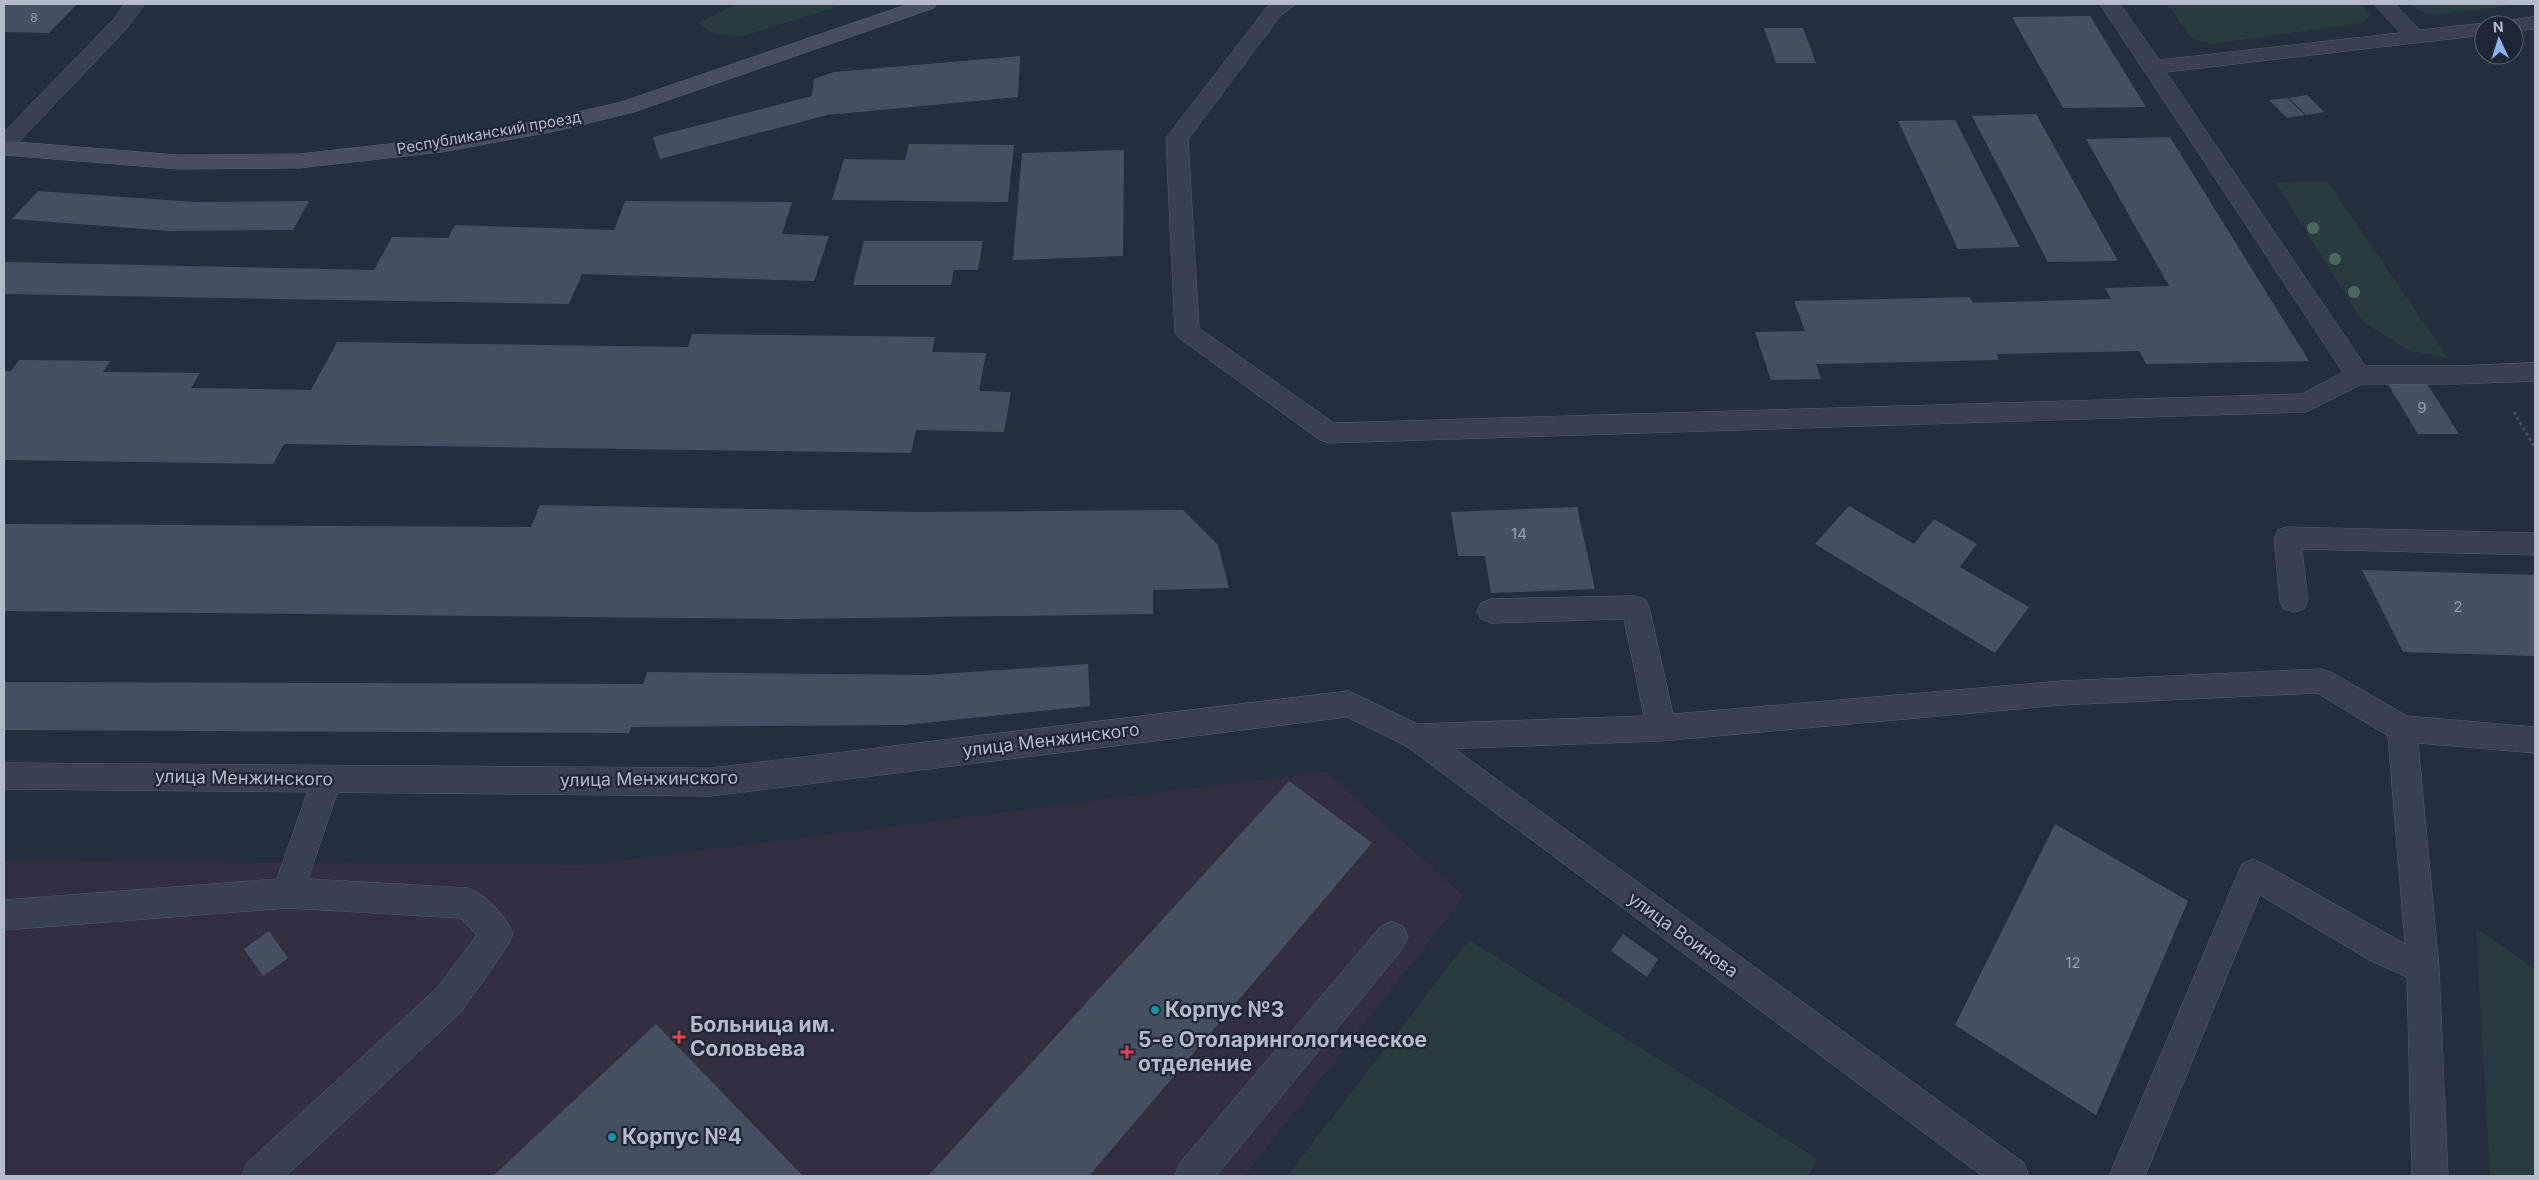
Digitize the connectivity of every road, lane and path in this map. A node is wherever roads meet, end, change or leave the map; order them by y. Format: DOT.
graph roads {
  1 [pos="135,4"];
  2 [pos="927,4"];
  3 [pos="1286,4"];
  4 [pos="2110,4"];
  5 [pos="2384,4"];
  6 [pos="2474,30"];
  7 [pos="2415,37"];
  8 [pos="2153,67"];
  9 [pos="4,144"];
  10 [pos="4,148"];
  11 [pos="2535,372"];
  12 [pos="2358,374"];
  13 [pos="2535,544"];
  14 [pos="2294,601"];
  15 [pos="1491,612"];
  16 [pos="1349,704"];
  17 [pos="1661,728"];
  18 [pos="2402,729"];
  19 [pos="1416,737"];
  20 [pos="2535,740"];
  21 [pos="4,776"];
  22 [pos="327,779"];
  23 [pos="288,893"];
  24 [pos="4,915"];
  25 [pos="1392,937"];
  26 [pos="2423,968"];
  27 [pos="260,1176"];
  28 [pos="1193,1176"];
  29 [pos="2011,1176"];
  30 [pos="2127,1176"];
  31 [pos="2430,1176"];
  1 -- 9 [label="street"];
  2 -- 10 [label="main road, Республиканский проезд"];
  3 -- 12 [label="street"];
  4 -- 8 [label="street"];
  5 -- 7 [label="street"];
  6 -- 7 [label="street"];
  7 -- 8 [label="street"];
  8 -- 12 [label="street"];
  11 -- 12 [label="street"];
  13 -- 14 [label="street"];
  15 -- 17 [label="street"];
  16 -- 19 [label="street, улица Воинова"];
  16 -- 22 [label="street, улица Менжинского"];
  17 -- 18 [label="street"];
  17 -- 19 [label="street"];
  18 -- 20 [label="street"];
  18 -- 26 [label="street"];
  19 -- 29 [label="street, улица Воинова"];
  21 -- 22 [label="street, улица Менжинского"];
  22 -- 23 [label="street"];
  23 -- 24 [label="street"];
  23 -- 27 [label="street"];
  25 -- 28 [label="street"];
  26 -- 30 [label="street"];
  26 -- 31 [label="street"];
}
